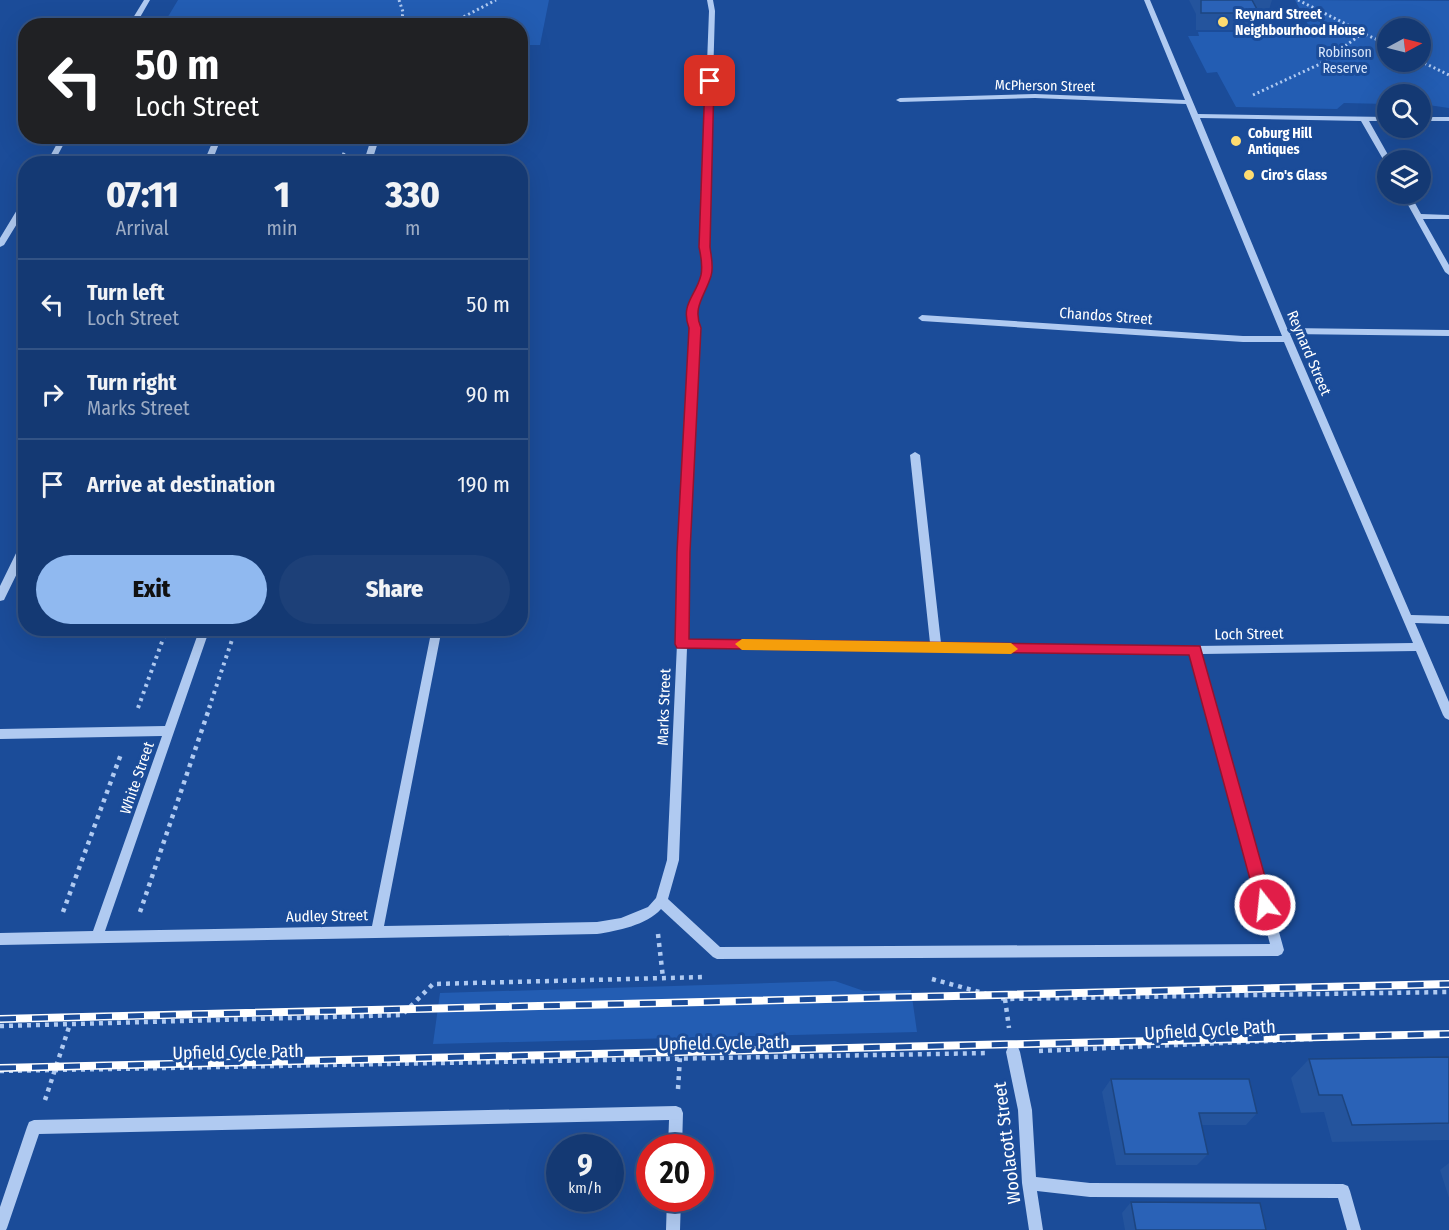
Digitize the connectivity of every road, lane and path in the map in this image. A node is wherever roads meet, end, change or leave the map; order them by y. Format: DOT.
graph roads {
  1 [pos="147,0"];
  2 [pos="399,0"];
  3 [pos="496,0"];
  4 [pos="710,0"];
  5 [pos="1147,0"];
  6 [pos="1298,0"];
  7 [pos="136,18"];
  8 [pos="403,18"];
  9 [pos="461,18"];
  10 [pos="1363,33"];
  11 [pos="1377,40"];
  12 [pos="1431,66"];
  13 [pos="1449,75"];
  14 [pos="1252,95"];
  15 [pos="900,100"];
  16 [pos="1189,102"];
  17 [pos="1195,116"];
  18 [pos="1364,119"];
  19 [pos="1377,119"];
  20 [pos="1431,119"];
  21 [pos="1449,119"];
  22 [pos="1382,150"];
  23 [pos="1411,204"];
  24 [pos="18,215"];
  25 [pos="1418,216"];
  26 [pos="1449,217"];
  27 [pos="0,245"];
  28 [pos="1449,272"];
  29 [pos="922,318"];
  30 [pos="1449,333"];
  31 [pos="1286,335"];
  32 [pos="915,455"];
  33 [pos="18,560"];
  34 [pos="0,597"];
  35 [pos="1408,619"];
  36 [pos="1449,620"];
  37 [pos="202,636"];
  38 [pos="435,636"];
  39 [pos="682,644"];
  40 [pos="1420,647"];
  41 [pos="936,648"];
  42 [pos="1195,650"];
  43 [pos="1449,715"];
  44 [pos="170,731"];
  45 [pos="0,734"];
  46 [pos="652,909"];
  47 [pos="377,931"];
  48 [pos="97,937"];
  49 [pos="0,939"];
  50 [pos="714,977"];
  51 [pos="663,978"];
  52 [pos="928,978"];
  53 [pos="1449,992"];
  54 [pos="70,1024"];
  55 [pos="0,1026"];
  56 [pos="1449,1033"];
  57 [pos="1013,1052"];
  58 [pos="56,1069"];
  59 [pos="0,1071"];
  60 [pos="34,1127"];
  61 [pos="675,1134"];
  62 [pos="1029,1183"];
  63 [pos="674,1212"];
  64 [pos="0,1228"];
  65 [pos="674,1230"];
  66 [pos="1036,1230"];
  67 [pos="1354,1230"];
  1 -- 7 [label="street"];
  2 -- 8 [label="path"];
  3 -- 9 [label="path"];
  4 -- 39 [label="street, Marks Street"];
  5 -- 16 [label="street, Reynard Street"];
  6 -- 10 [label="path"];
  10 -- 11 [label="path"];
  10 -- 14 [label="path"];
  12 -- 13 [label="path"];
  15 -- 16 [label="street, McPherson Street"];
  16 -- 17 [label="street, Reynard Street"];
  17 -- 18 [label="street"];
  17 -- 31 [label="street, Reynard Street"];
  18 -- 19 [label="street"];
  18 -- 22 [label="street"];
  20 -- 21 [label="street"];
  23 -- 25 [label="street"];
  24 -- 27 [label="street"];
  25 -- 26 [label="street"];
  25 -- 28 [label="street"];
  29 -- 31 [label="street, Chandos Street"];
  30 -- 31 [label="street, Chandos Street"];
  31 -- 35 [label="street, Reynard Street"];
  32 -- 41 [label="street"];
  33 -- 34 [label="street"];
  35 -- 36 [label="street"];
  35 -- 40 [label="street, Reynard Street"];
  37 -- 44 [label="street, White Street"];
  38 -- 47 [label="street"];
  39 -- 41 [label="street, Loch Street"];
  39 -- 46 [label="street, Marks Street"];
  40 -- 42 [label="street, Loch Street"];
  40 -- 43 [label="street, Reynard Street"];
  41 -- 42 [label="street, Loch Street"];
  42 -- 46 [label="street"];
  44 -- 45 [label="street"];
  44 -- 48 [label="street, White Street"];
  46 -- 47 [label="street, Audley Street"];
  46 -- 51 [label="path"];
  47 -- 48 [label="street, Audley Street"];
  48 -- 49 [label="street, Audley Street"];
  50 -- 51 [label="path"];
  51 -- 54 [label="path"];
  52 -- 53 [label="path"];
  54 -- 55 [label="path"];
  54 -- 58 [label="path"];
  56 -- 57 [label="path, Upfield Cycle Path"];
  57 -- 58 [label="path, Upfield Cycle Path"];
  57 -- 62 [label="street, Woolacott Street"];
  58 -- 59 [label="path, Upfield Cycle Path"];
  58 -- 60 [label="path"];
  60 -- 61 [label="street"];
  60 -- 64 [label="street"];
  62 -- 66 [label="street, Woolacott Street"];
  62 -- 67 [label="street"];
  63 -- 65 [label="street"];
}
